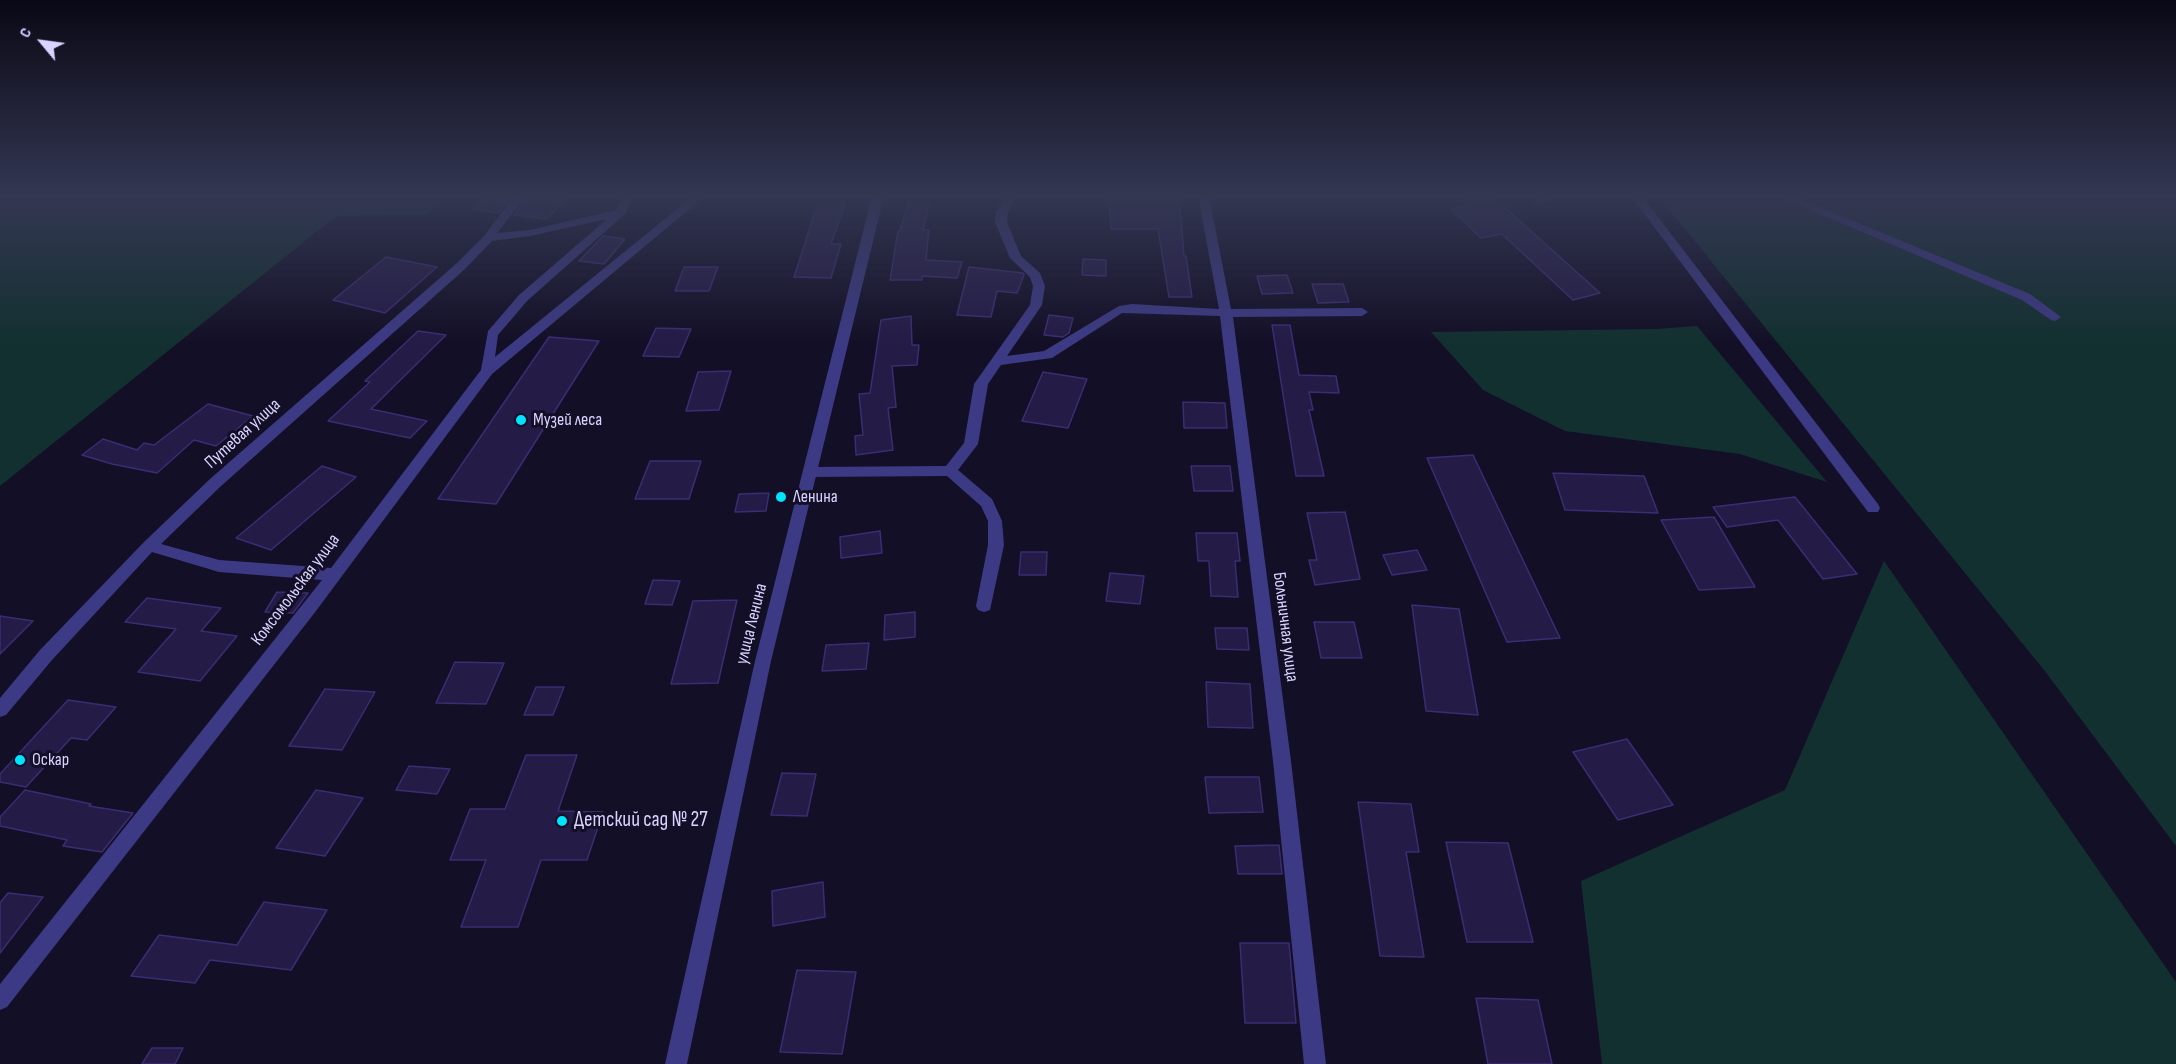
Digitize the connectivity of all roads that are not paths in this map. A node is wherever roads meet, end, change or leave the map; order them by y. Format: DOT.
graph roads {
  1 [pos="481,246"];
  2 [pos="583,246"];
  3 [pos="639,246"];
  4 [pos="866,246"];
  5 [pos="1011,246"];
  6 [pos="1213,246"];
  7 [pos="1674,246"];
  8 [pos="1903,246"];
  9 [pos="1362,312"];
  10 [pos="1226,313"];
  11 [pos="2055,317"];
  12 [pos="997,361"];
  13 [pos="487,371"];
  14 [pos="950,471"];
  15 [pos="810,472"];
  16 [pos="1873,508"];
  17 [pos="149,546"];
  18 [pos="334,574"];
  19 [pos="984,606"];
  20 [pos="0,710"];
  21 [pos="0,1000"];
  22 [pos="676,1064"];
  23 [pos="1315,1064"];
  1 -- 17 [label="street, Путевая улица"];
  2 -- 13 [label="street, Комсомольская улица"];
  3 -- 13 [label="street"];
  4 -- 15 [label="street, улица Ленина"];
  5 -- 12 [label="street"];
  6 -- 10 [label="street, Больничная улица"];
  7 -- 16 [label="street"];
  8 -- 11 [label="street"];
  9 -- 10 [label="street"];
  10 -- 12 [label="street"];
  10 -- 23 [label="street, Больничная улица"];
  12 -- 14 [label="street"];
  13 -- 18 [label="street, Комсомольская улица"];
  14 -- 15 [label="street"];
  14 -- 19 [label="street"];
  15 -- 22 [label="street, улица Ленина"];
  17 -- 18 [label="street"];
  17 -- 20 [label="street, Путевая улица"];
  18 -- 21 [label="street, Комсомольская улица"];
}
